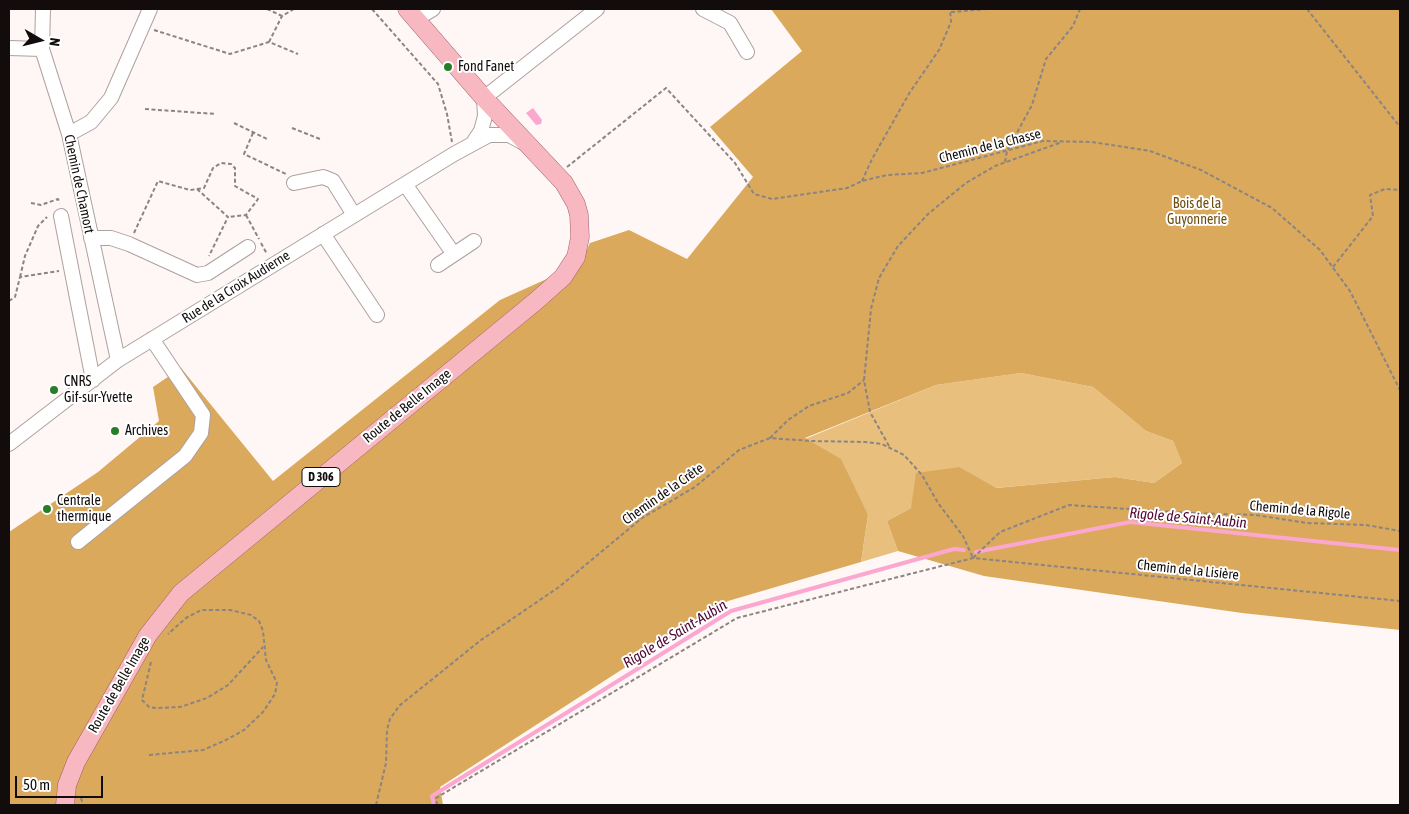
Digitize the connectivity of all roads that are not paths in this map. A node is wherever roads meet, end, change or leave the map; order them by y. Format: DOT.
graph roads {
  1 [pos="150,9"];
  2 [pos="433,9"];
  3 [pos="598,9"];
  4 [pos="703,9"];
  5 [pos="45,13"];
  6 [pos="412,14"];
  7 [pos="9,48"];
  8 [pos="42,49"];
  9 [pos="746,52"];
  10 [pos="484,98"];
  11 [pos="69,134"];
  12 [pos="473,143"];
  13 [pos="529,145"];
  14 [pos="298,182"];
  15 [pos="405,184"];
  16 [pos="55,215"];
  17 [pos="354,215"];
  18 [pos="323,234"];
  19 [pos="91,238"];
  20 [pos="474,241"];
  21 [pos="248,247"];
  22 [pos="453,254"];
  23 [pos="438,265"];
  24 [pos="377,315"];
  25 [pos="152,339"];
  26 [pos="118,360"];
  27 [pos="93,380"];
  28 [pos="9,444"];
  29 [pos="78,542"];
  30 [pos="65,805"];
  1 -- 11 [label="street"];
  2 -- 6 [label="street"];
  3 -- 10 [label="street"];
  4 -- 9 [label="street"];
  5 -- 8 [label="street, Chemin de Chamort"];
  6 -- 10 [label="main road, Route de Belle Image / D 306"];
  7 -- 8 [label="street"];
  8 -- 11 [label="street, Chemin de Chamort"];
  10 -- 12 [label="street"];
  10 -- 13 [label="main road, Route de Belle Image / D 306"];
  11 -- 19 [label="street, Chemin de Chamort"];
  12 -- 13 [label="street, Rue de la Croix Audierne"];
  12 -- 15 [label="street, Rue de la Croix Audierne"];
  13 -- 30 [label="main road, Route de Belle Image / D 306"];
  14 -- 17 [label="street"];
  15 -- 17 [label="street, Rue de la Croix Audierne"];
  15 -- 22 [label="street"];
  16 -- 27 [label="street"];
  17 -- 18 [label="street, Rue de la Croix Audierne"];
  18 -- 24 [label="street"];
  18 -- 25 [label="street, Rue de la Croix Audierne"];
  19 -- 21 [label="street"];
  19 -- 26 [label="street, Chemin de Chamort"];
  20 -- 22 [label="street"];
  22 -- 23 [label="street"];
  25 -- 26 [label="street, Rue de la Croix Audierne"];
  25 -- 29 [label="street"];
  26 -- 27 [label="street, Rue de la Croix Audierne"];
  27 -- 28 [label="street, Rue de la Croix Audierne"];
}
